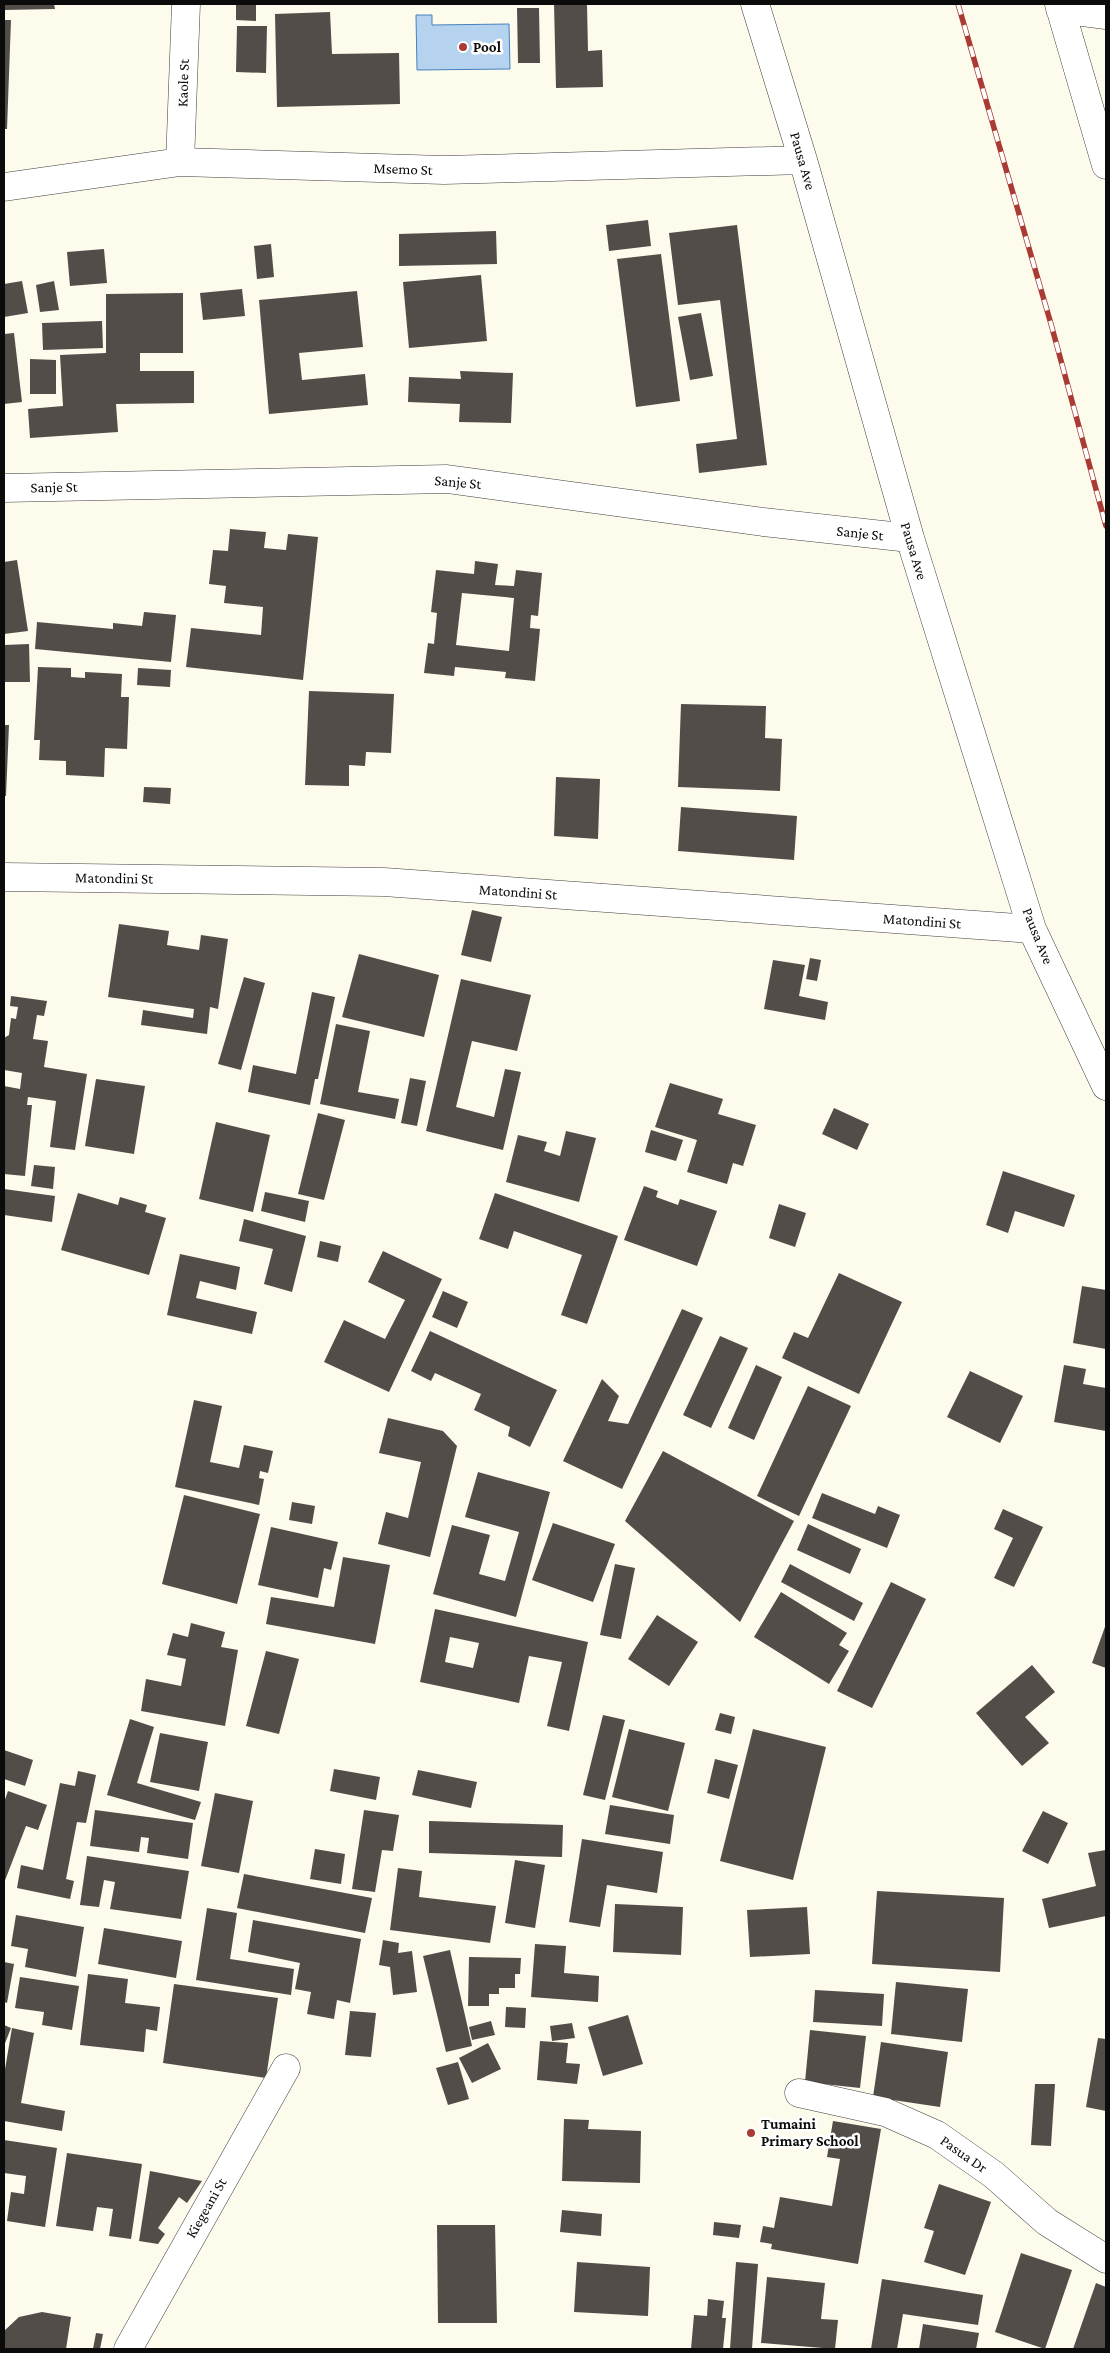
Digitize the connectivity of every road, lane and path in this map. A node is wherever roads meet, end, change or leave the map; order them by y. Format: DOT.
graph roads {
  1 [pos="186,4"];
  2 [pos="755,4"];
  3 [pos="1059,6"];
  4 [pos="1106,15"];
  5 [pos="803,160"];
  6 [pos="180,162"];
  7 [pos="1106,165"];
  8 [pos="4,186"];
  9 [pos="4,488"];
  10 [pos="910,538"];
  11 [pos="4,877"];
  12 [pos="1032,929"];
  13 [pos="1106,1086"];
  14 [pos="286,2068"];
  15 [pos="799,2094"];
  16 [pos="1106,2259"];
  17 [pos="128,2349"];
  1 -- 6 [label="street, Kaole St"];
  2 -- 5 [label="street, Pausa Ave"];
  3 -- 4 [label="street"];
  3 -- 7 [label="street"];
  5 -- 6 [label="street, Msemo St"];
  5 -- 10 [label="street, Pausa Ave"];
  6 -- 8 [label="street, Msemo St"];
  9 -- 10 [label="street, Sanje St"];
  10 -- 12 [label="street, Pausa Ave"];
  11 -- 12 [label="street, Matondini St"];
  12 -- 13 [label="street, Pausa Ave"];
  14 -- 17 [label="street, Kiegeani St"];
  15 -- 16 [label="street, Pasua Dr"];
}
